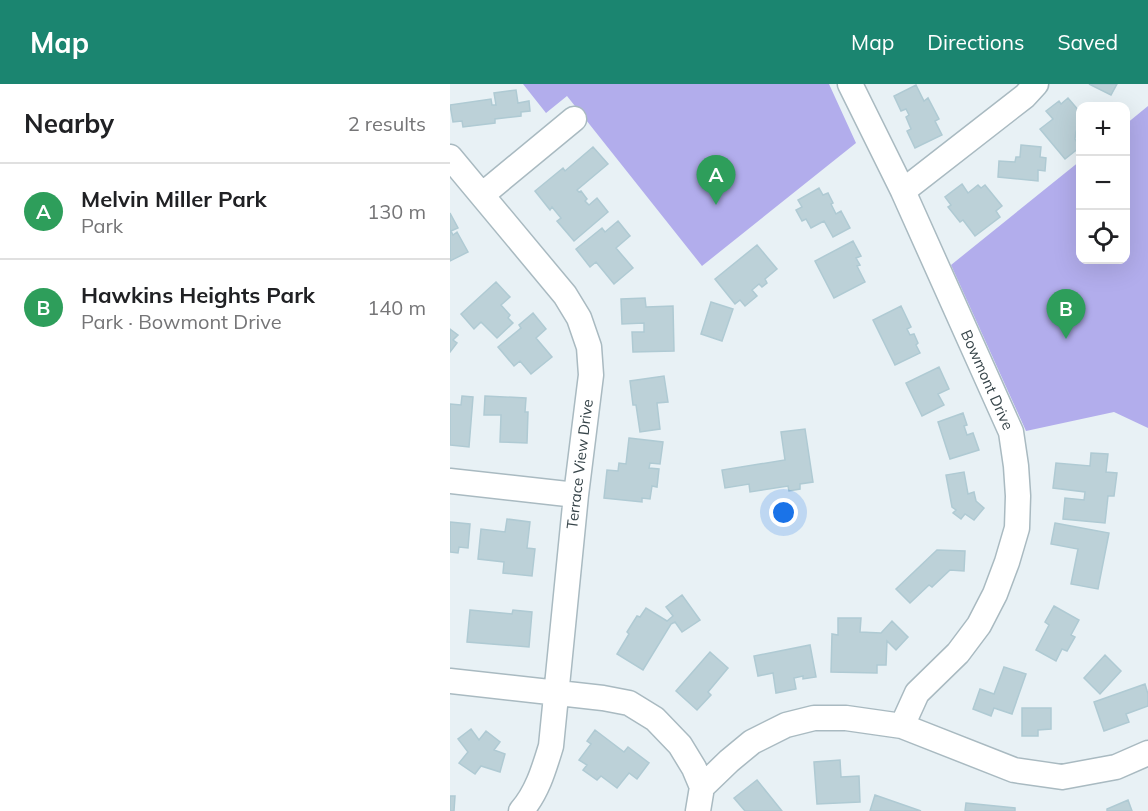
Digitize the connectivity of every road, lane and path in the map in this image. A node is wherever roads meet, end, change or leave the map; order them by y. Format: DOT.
graph roads {
  1 [pos="850,84"];
  2 [pos="1036,84"];
  3 [pos="574,119"];
  4 [pos="450,157"];
  5 [pos="903,191"];
  6 [pos="482,195"];
  7 [pos="450,481"];
  8 [pos="576,495"];
  9 [pos="450,681"];
  10 [pos="556,692"];
  11 [pos="902,726"];
  12 [pos="1148,753"];
  13 [pos="702,787"];
  14 [pos="521,811"];
  15 [pos="698,811"];
  1 -- 5 [label="street, Bowmont Drive"];
  2 -- 5 [label="street"];
  3 -- 6 [label="street"];
  4 -- 6 [label="street, Terrace View Drive"];
  5 -- 11 [label="street, Bowmont Drive"];
  6 -- 8 [label="street, Terrace View Drive"];
  7 -- 8 [label="street"];
  8 -- 10 [label="street, Terrace View Drive"];
  9 -- 10 [label="street"];
  10 -- 13 [label="street"];
  10 -- 14 [label="street, Terrace View Drive"];
  11 -- 12 [label="street"];
  11 -- 13 [label="street"];
  13 -- 15 [label="street"];
}
